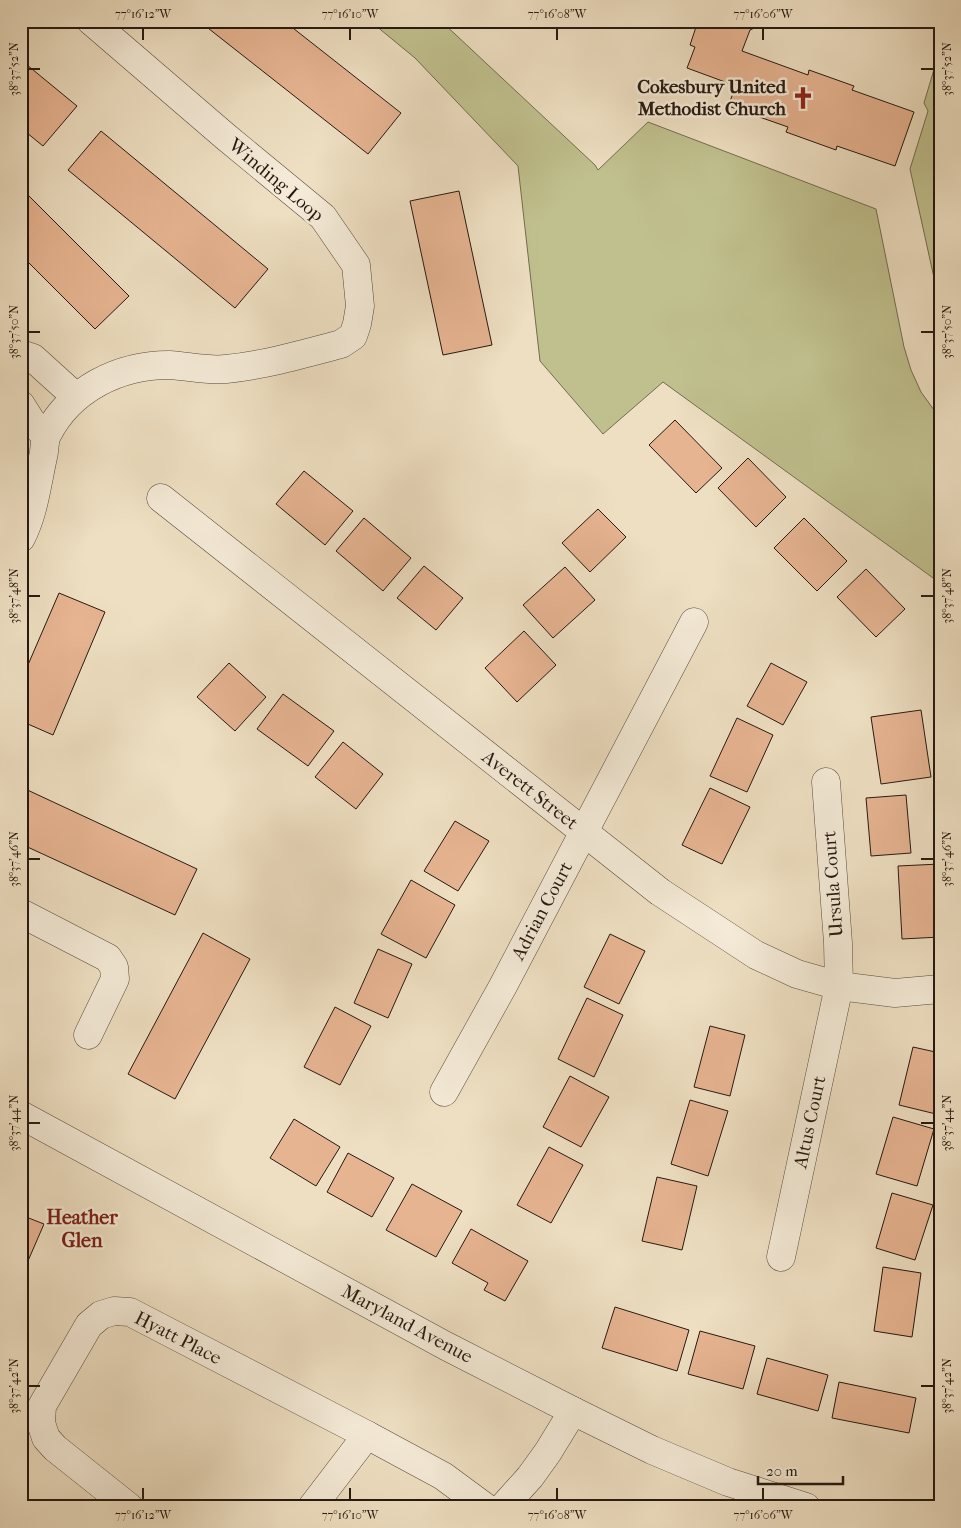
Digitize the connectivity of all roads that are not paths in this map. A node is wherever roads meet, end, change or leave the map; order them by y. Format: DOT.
graph roads {
  1 [pos="91,21"];
  2 [pos="21,354"];
  3 [pos="76,397"];
  4 [pos="21,405"];
  5 [pos="46,436"];
  6 [pos="161,498"];
  7 [pos="21,538"];
  8 [pos="694,622"];
  9 [pos="826,782"];
  10 [pos="584,832"];
  11 [pos="21,913"];
  12 [pos="839,986"];
  13 [pos="940,989"];
  14 [pos="88,1035"];
  15 [pos="444,1092"];
  16 [pos="21,1115"];
  17 [pos="781,1257"];
  18 [pos="573,1411"];
  19 [pos="367,1435"];
  20 [pos="129,1507"];
  21 [pos="312,1507"];
  22 [pos="485,1507"];
  23 [pos="503,1507"];
  24 [pos="806,1507"];
  1 -- 3 [label="street, Winding Loop"];
  2 -- 3 [label="street"];
  3 -- 5 [label="street, Winding Loop"];
  4 -- 5 [label="street"];
  5 -- 7 [label="street, Winding Loop"];
  6 -- 10 [label="street, Averett Street"];
  8 -- 10 [label="street, Adrian Court"];
  9 -- 12 [label="street, Ursula Court"];
  10 -- 12 [label="street, Averett Street"];
  10 -- 15 [label="street, Adrian Court"];
  11 -- 14 [label="street"];
  12 -- 13 [label="street, Averett Street"];
  12 -- 17 [label="street, Altus Court"];
  16 -- 18 [label="street, Maryland Avenue"];
  18 -- 23 [label="street"];
  18 -- 24 [label="street, Maryland Avenue"];
  19 -- 20 [label="street, Hyatt Place"];
  19 -- 21 [label="street"];
  19 -- 22 [label="street, Hyatt Place"];
}
